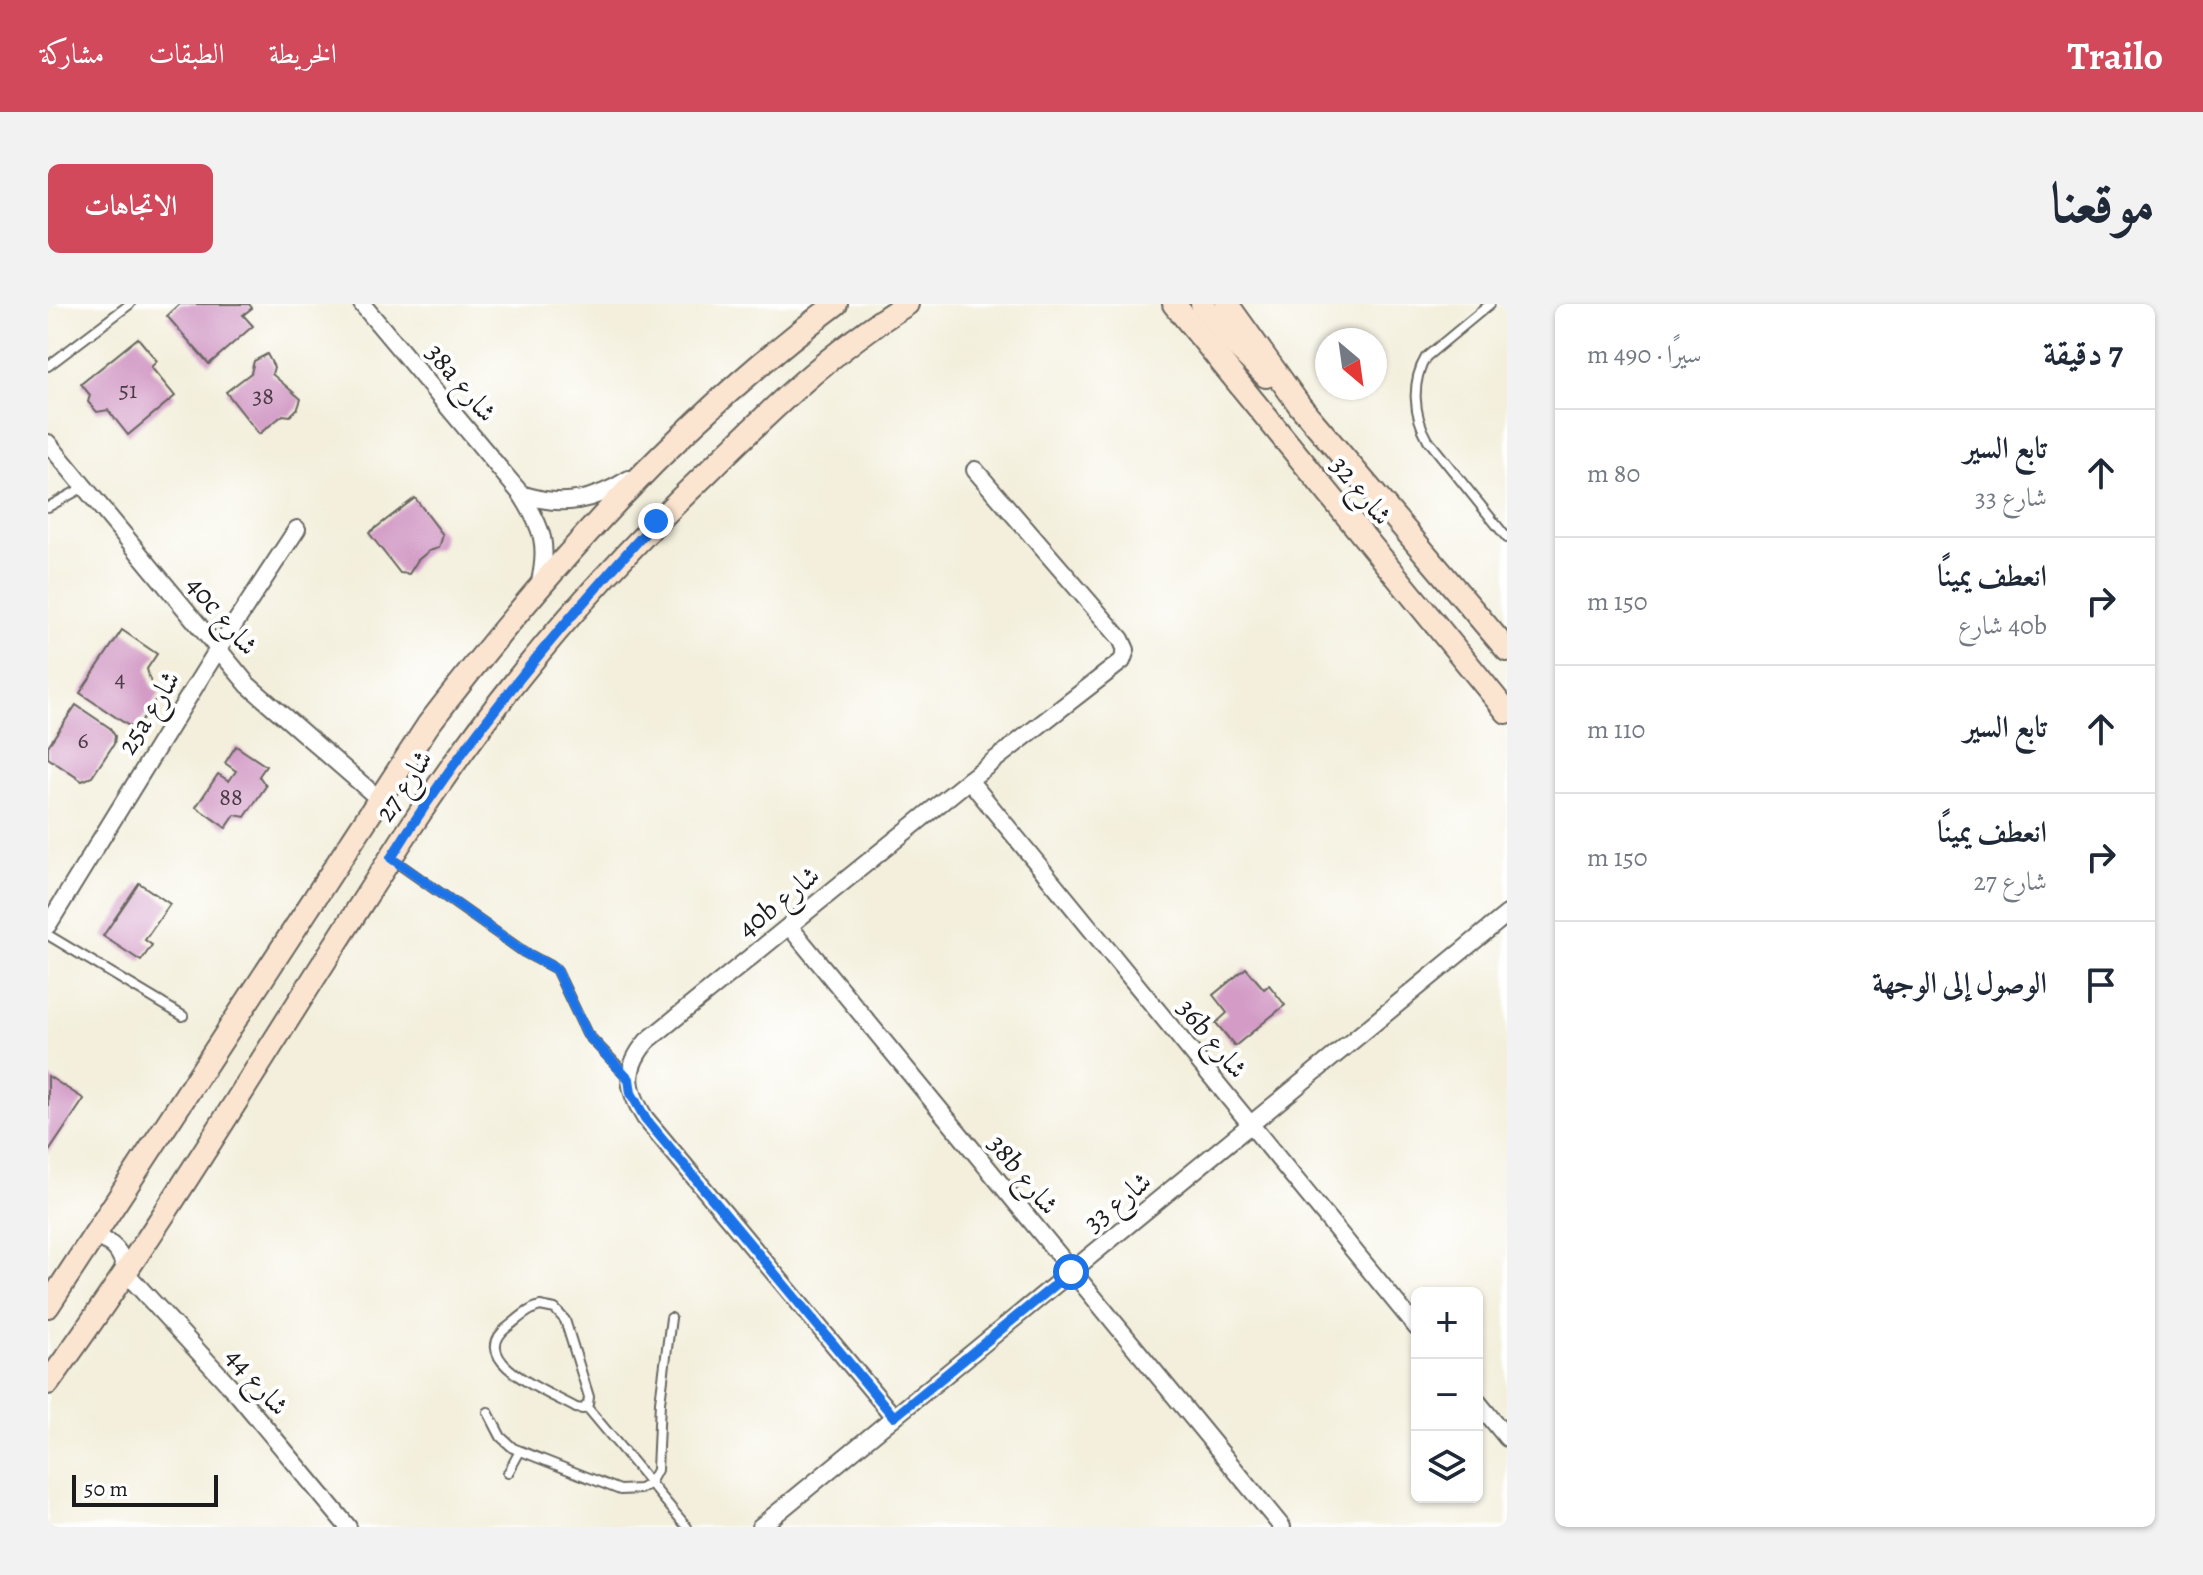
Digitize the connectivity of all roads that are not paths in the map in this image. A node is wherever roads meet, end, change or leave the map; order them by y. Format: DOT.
graph roads {
  1 [pos="130,304"];
  2 [pos="362,304"];
  3 [pos="836,304"];
  4 [pos="889,304"];
  5 [pos="907,304"];
  6 [pos="1163,304"];
  7 [pos="1174,304"];
  8 [pos="1202,304"];
  9 [pos="1227,304"];
  10 [pos="1238,304"];
  11 [pos="1490,304"];
  12 [pos="872,325"];
  13 [pos="1196,334"];
  14 [pos="1254,341"];
  15 [pos="48,366"];
  16 [pos="1300,406"];
  17 [pos="48,443"];
  18 [pos="975,470"];
  19 [pos="646,471"];
  20 [pos="84,487"];
  21 [pos="521,494"];
  22 [pos="48,507"];
  23 [pos="297,529"];
  24 [pos="1507,538"];
  25 [pos="539,586"];
  26 [pos="218,649"];
  27 [pos="1507,650"];
  28 [pos="1507,712"];
  29 [pos="969,780"];
  30 [pos="379,799"];
  31 [pos="391,858"];
  32 [pos="1507,914"];
  33 [pos="48,925"];
  34 [pos="789,926"];
  35 [pos="48,935"];
  36 [pos="183,1016"];
  37 [pos="629,1079"];
  38 [pos="1251,1125"];
  39 [pos="93,1237"];
  40 [pos="1071,1272"];
  41 [pos="126,1273"];
  42 [pos="48,1306"];
  43 [pos="671,1318"];
  44 [pos="1411,1321"];
  45 [pos="48,1383"];
  46 [pos="586,1406"];
  47 [pos="1483,1408"];
  48 [pos="488,1412"];
  49 [pos="894,1417"];
  50 [pos="1507,1438"];
  51 [pos="520,1451"];
  52 [pos="508,1473"];
  53 [pos="650,1483"];
  54 [pos="348,1527"];
  55 [pos="687,1527"];
  56 [pos="760,1527"];
  57 [pos="1282,1527"];
  1 -- 15 [label="lane"];
  2 -- 21 [label="street, 38a شارع"];
  3 -- 19 [label="street, شارع 27"];
  4 -- 12 [label="street"];
  5 -- 12 [label="street, شارع 27"];
  6 -- 13 [label="street"];
  7 -- 13 [label="street, شارع 32"];
  8 -- 16 [label="street"];
  9 -- 14 [label="street, شارع 32"];
  10 -- 14 [label="street"];
  11 -- 24 [label="lane"];
  12 -- 31 [label="street, شارع 27"];
  13 -- 28 [label="street, شارع 32"];
  14 -- 16 [label="street, شارع 32"];
  16 -- 27 [label="street, شارع 32"];
  17 -- 20 [label="street, 40c شارع"];
  18 -- 29 [label="street, 40b شارع"];
  19 -- 21 [label="street"];
  19 -- 25 [label="street, شارع 27"];
  20 -- 22 [label="lane"];
  20 -- 26 [label="street, 40c شارع"];
  21 -- 25 [label="street, 38a شارع"];
  23 -- 26 [label="street, 25a شارع"];
  25 -- 30 [label="street, شارع 27"];
  26 -- 30 [label="street, 40c شارع"];
  26 -- 33 [label="street, 25a شارع"];
  29 -- 34 [label="street, 40b شارع"];
  29 -- 38 [label="street, 36b شارع"];
  30 -- 39 [label="street, شارع 27"];
  31 -- 37 [label="lane"];
  31 -- 41 [label="street, شارع 27"];
  32 -- 38 [label="street, شارع 33"];
  34 -- 37 [label="street, 40b شارع"];
  34 -- 40 [label="street, 38b شارع"];
  35 -- 36 [label="lane"];
  37 -- 49 [label="street"];
  38 -- 40 [label="street, شارع 33"];
  38 -- 44 [label="street, 36b شارع"];
  39 -- 41 [label="street, شارع 44"];
  39 -- 42 [label="street, شارع 27"];
  40 -- 49 [label="street, شارع 33"];
  40 -- 57 [label="street, 38b شارع"];
  41 -- 45 [label="street, شارع 27"];
  41 -- 54 [label="street, شارع 44"];
  43 -- 53 [label="lane"];
  46 -- 46 [label="lane"];
  46 -- 53 [label="lane"];
  47 -- 50 [label="street"];
  48 -- 51 [label="lane"];
  49 -- 56 [label="street, شارع 33"];
  51 -- 52 [label="lane"];
  51 -- 53 [label="lane"];
  53 -- 55 [label="lane"];
}
